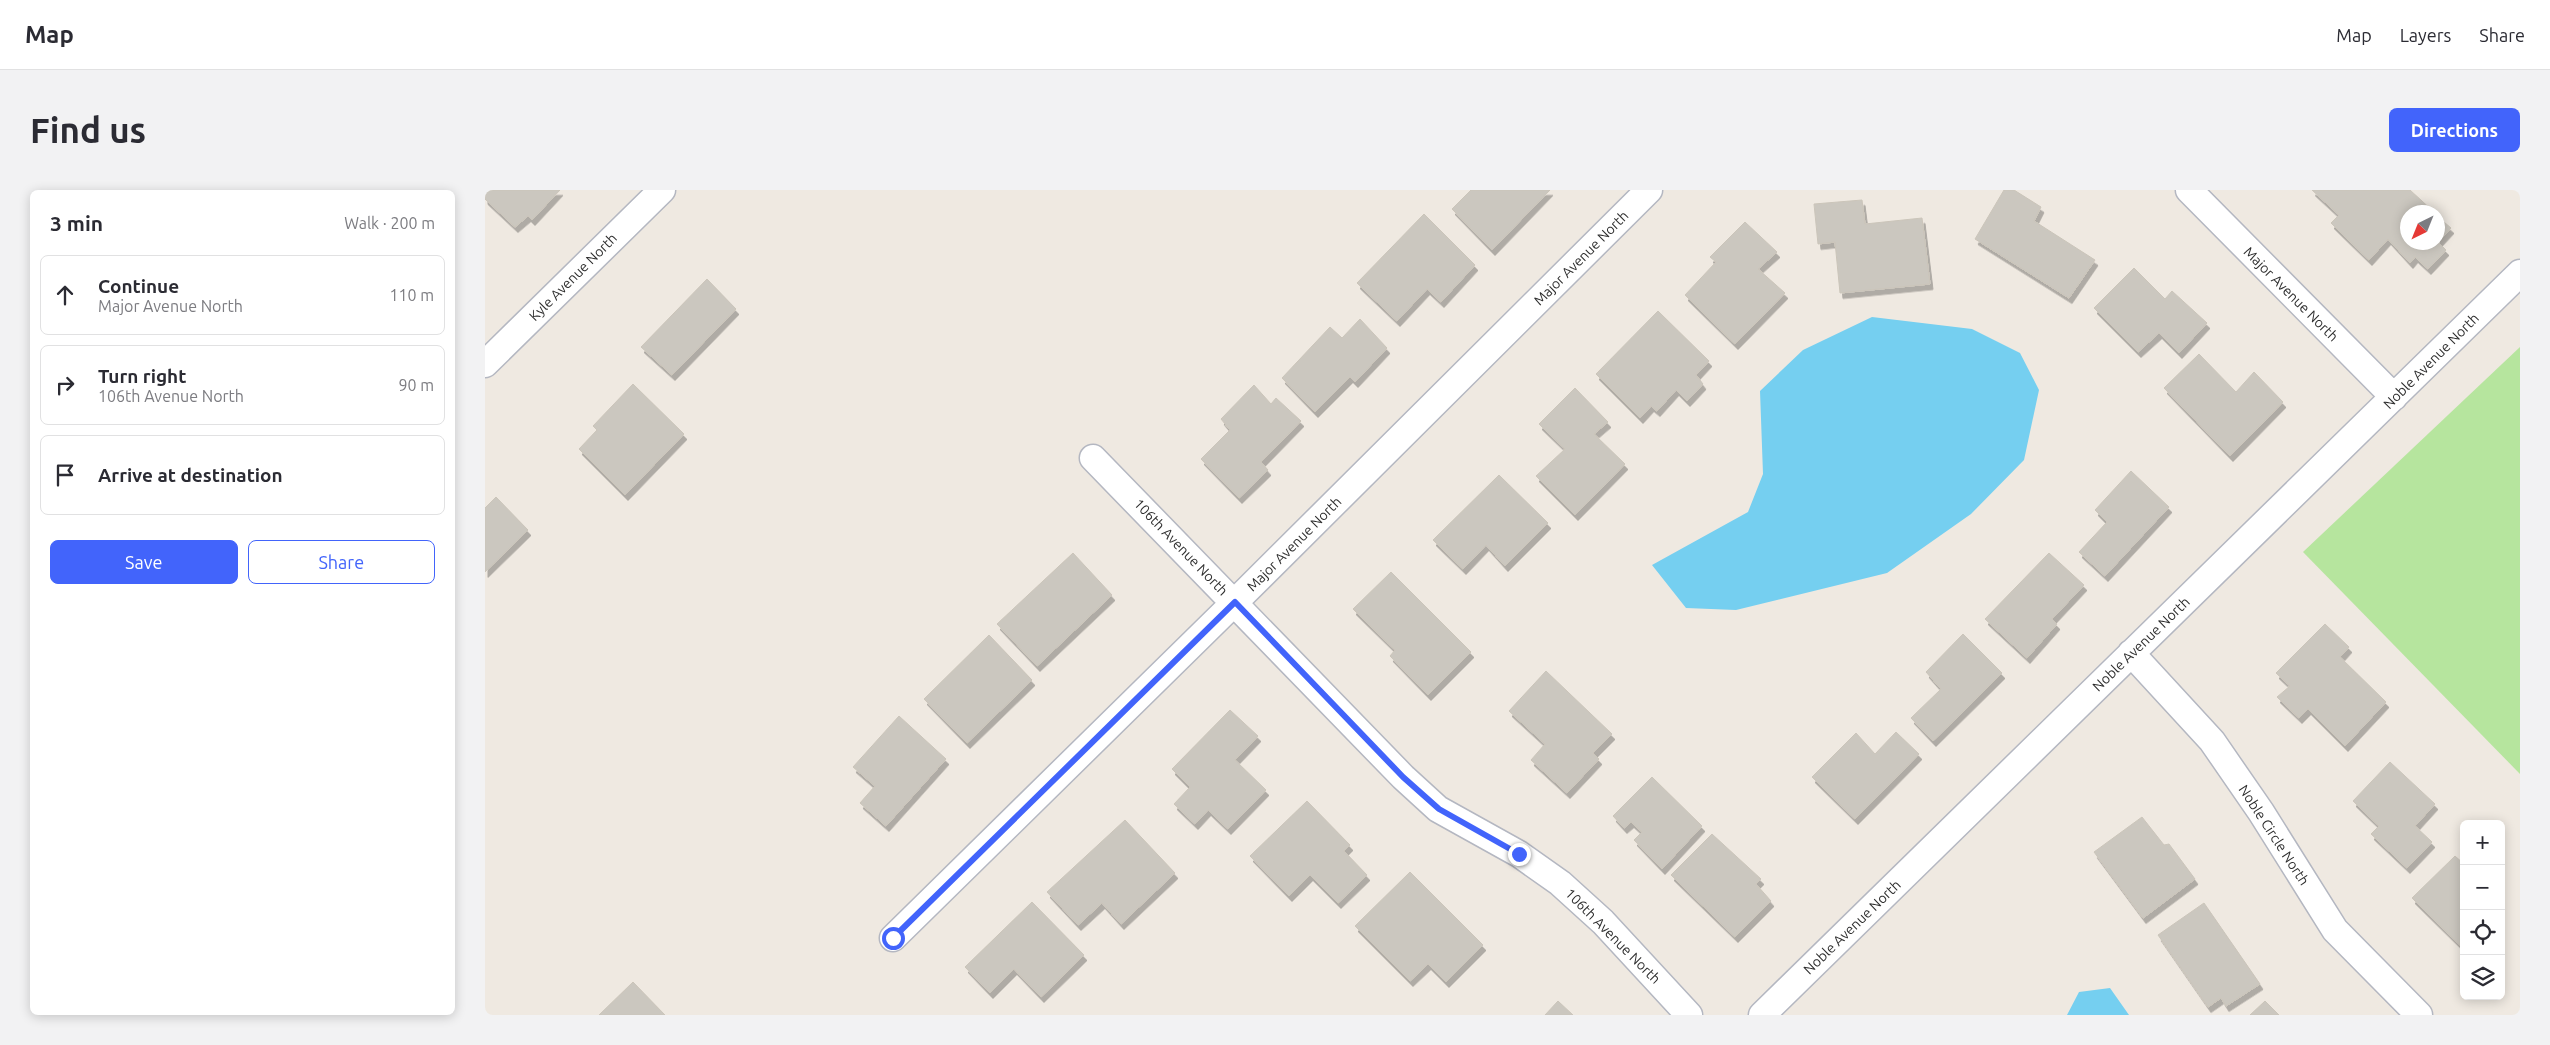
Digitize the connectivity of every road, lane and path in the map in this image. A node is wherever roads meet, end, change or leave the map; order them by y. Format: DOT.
graph roads {
  1 [pos="662,190"];
  2 [pos="1649,190"];
  3 [pos="2189,190"];
  4 [pos="2520,273"];
  5 [pos="485,364"];
  6 [pos="2394,397"];
  7 [pos="1093,458"];
  8 [pos="1235,602"];
  9 [pos="2131,653"];
  10 [pos="893,938"];
  11 [pos="1689,1015"];
  12 [pos="1762,1015"];
  13 [pos="2419,1015"];
  1 -- 5 [label="street, Kyle Avenue North"];
  2 -- 8 [label="street, Major Avenue North"];
  3 -- 6 [label="street, Major Avenue North"];
  4 -- 6 [label="street, Noble Avenue North"];
  6 -- 9 [label="street, Noble Avenue North"];
  7 -- 8 [label="street, 106th Avenue North"];
  8 -- 10 [label="street, Major Avenue North"];
  8 -- 11 [label="street, 106th Avenue North"];
  9 -- 12 [label="street, Noble Avenue North"];
  9 -- 13 [label="street, Noble Circle North"];
}
